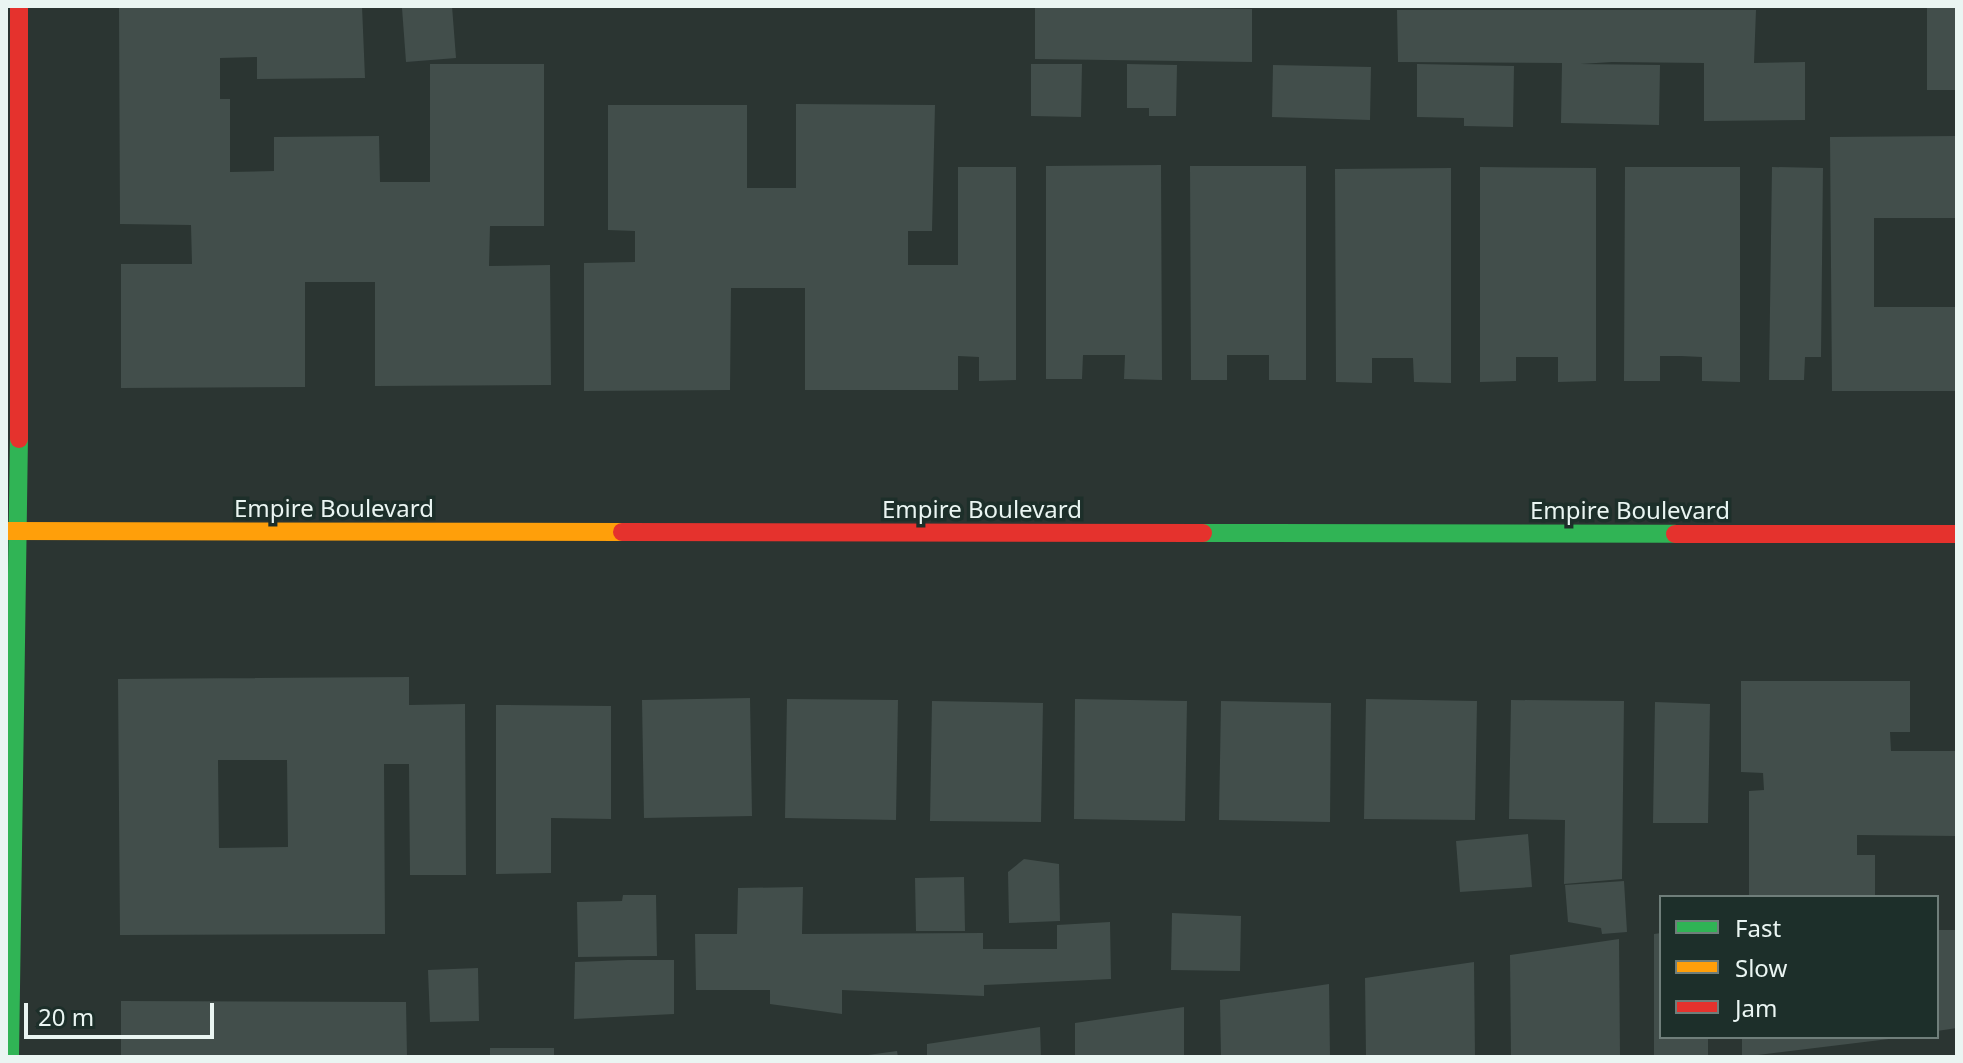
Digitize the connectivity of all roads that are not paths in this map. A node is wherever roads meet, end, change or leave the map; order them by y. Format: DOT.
graph roads {
  1 [pos="19,6"];
  2 [pos="12,531"];
  3 [pos="1957,534"];
  4 [pos="10,1057"];
  1 -- 2 [label="main road"];
  2 -- 3 [label="main road, Empire Boulevard"];
  2 -- 4 [label="main road"];
}
